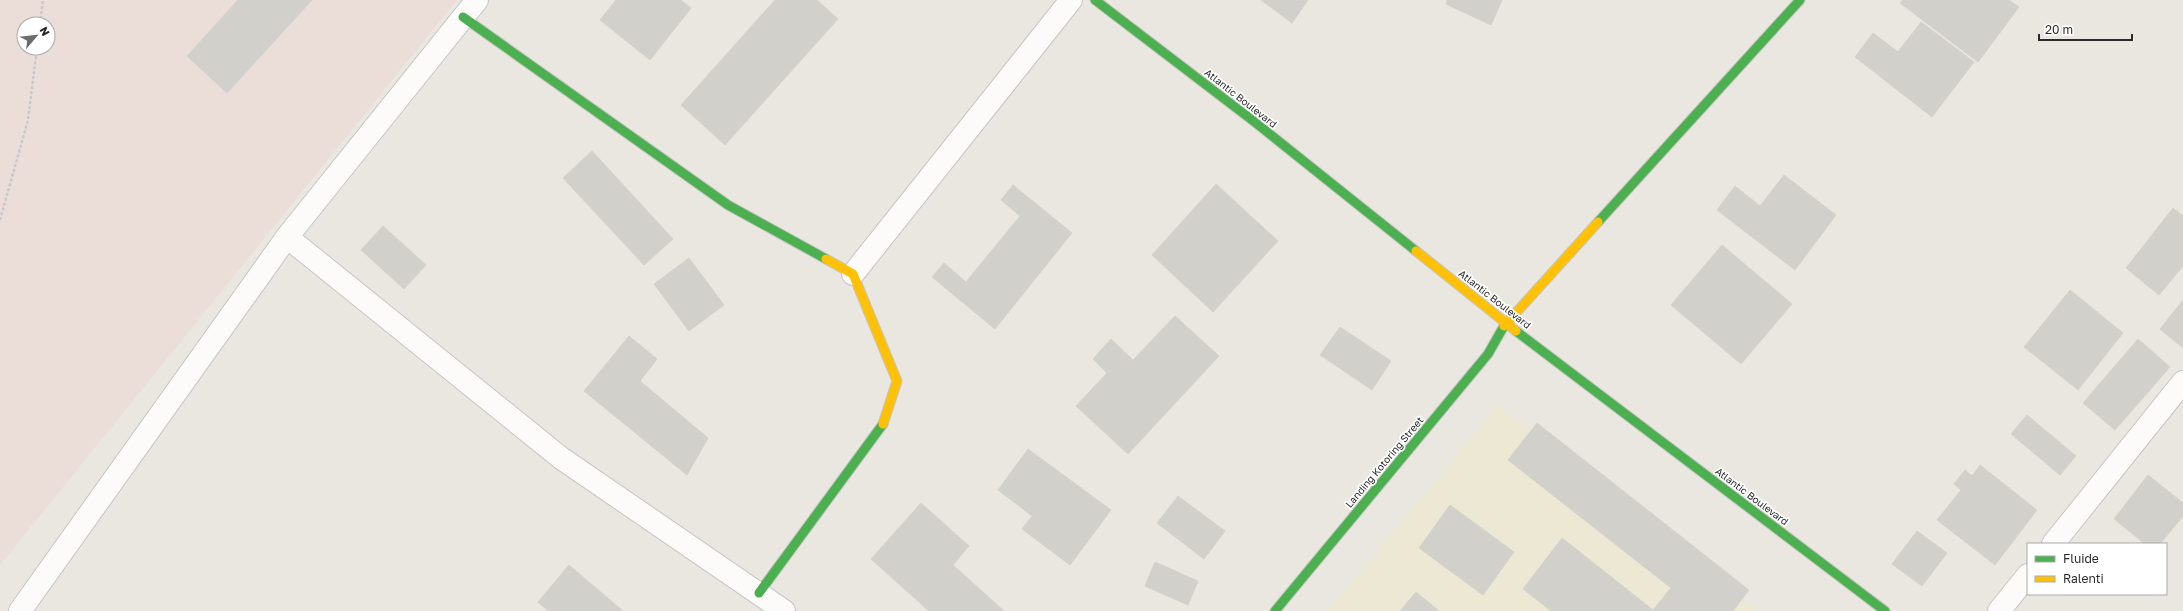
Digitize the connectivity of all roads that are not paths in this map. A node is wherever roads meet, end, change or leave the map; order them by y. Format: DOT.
graph roads {
  1 [pos="476,0"];
  2 [pos="1072,0"];
  3 [pos="1095,0"];
  4 [pos="1800,0"];
  5 [pos="463,17"];
  6 [pos="287,237"];
  7 [pos="853,274"];
  8 [pos="1506,323"];
  9 [pos="2183,382"];
  10 [pos="2053,543"];
  11 [pos="2027,576"];
  12 [pos="759,593"];
  13 [pos="20,611"];
  14 [pos="784,611"];
  15 [pos="1275,611"];
  16 [pos="1885,611"];
  17 [pos="1999,611"];
  1 -- 5 [label="street"];
  2 -- 7 [label="street"];
  3 -- 8 [label="street, Atlantic Boulevard"];
  4 -- 8 [label="street, Landing Kotoring Street"];
  5 -- 6 [label="street"];
  5 -- 7 [label="street"];
  6 -- 12 [label="street"];
  6 -- 13 [label="street"];
  7 -- 12 [label="street"];
  8 -- 15 [label="street, Landing Kotoring Street"];
  8 -- 16 [label="street, Atlantic Boulevard"];
  9 -- 10 [label="street"];
  11 -- 17 [label="street"];
  12 -- 14 [label="street"];
}
